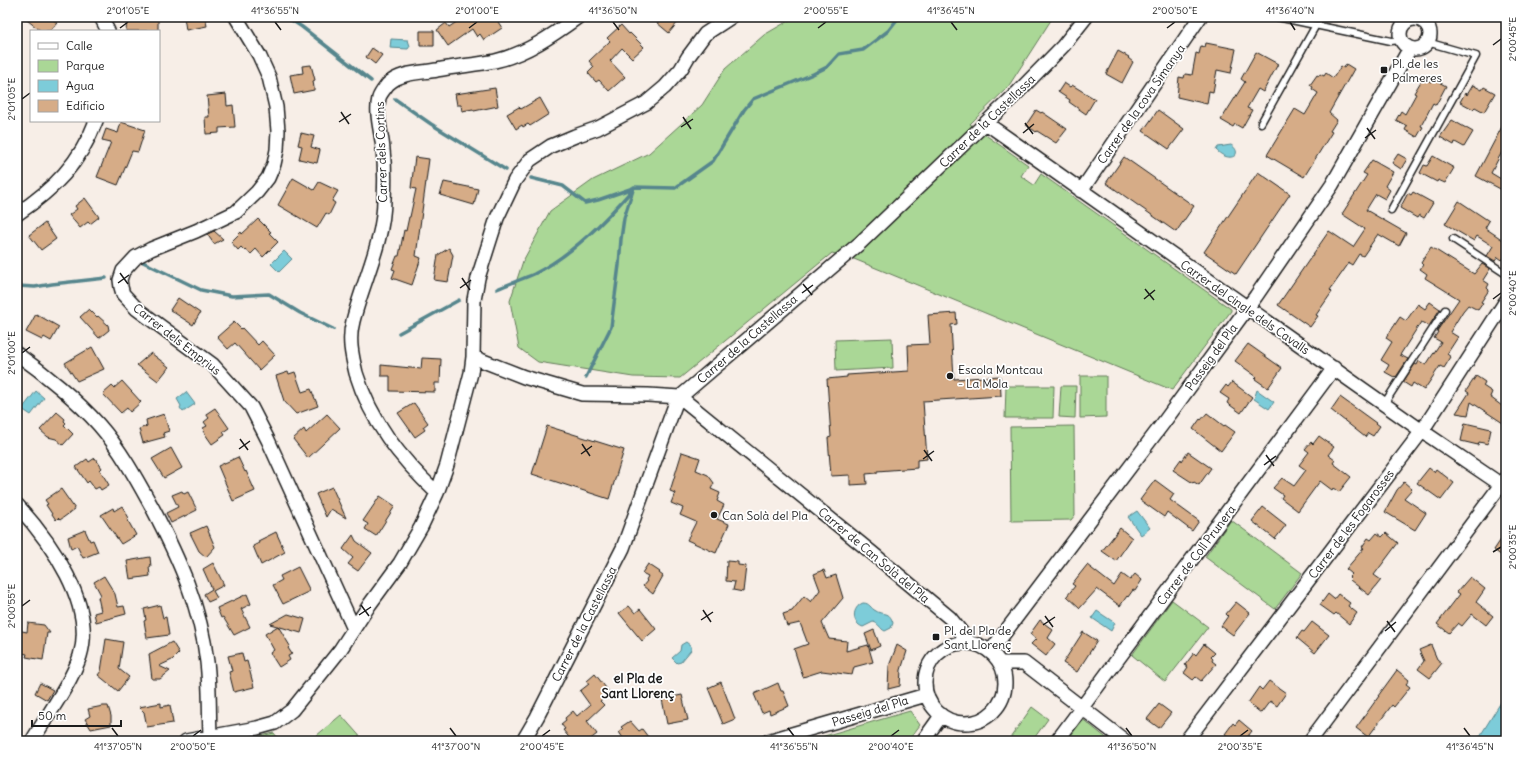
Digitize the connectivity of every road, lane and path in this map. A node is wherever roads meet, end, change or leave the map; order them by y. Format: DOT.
graph roads {
  1 [pos="101,17"];
  2 [pos="236,17"];
  3 [pos="578,17"];
  4 [pos="731,17"];
  5 [pos="1086,17"];
  6 [pos="1200,17"];
  7 [pos="1277,17"];
  8 [pos="1423,19"];
  9 [pos="1316,25"];
  10 [pos="108,30"];
  11 [pos="1428,42"];
  12 [pos="1406,44"];
  13 [pos="96,122"];
  14 [pos="986,123"];
  15 [pos="1261,123"];
  16 [pos="1081,191"];
  17 [pos="1391,210"];
  18 [pos="17,214"];
  19 [pos="1453,239"];
  20 [pos="1506,274"];
  21 [pos="1506,301"];
  22 [pos="1247,308"];
  23 [pos="1445,310"];
  24 [pos="17,354"];
  25 [pos="473,357"];
  26 [pos="1334,368"];
  27 [pos="680,397"];
  28 [pos="1384,404"];
  29 [pos="1422,431"];
  30 [pos="1505,484"];
  31 [pos="437,493"];
  32 [pos="17,505"];
  33 [pos="354,629"];
  34 [pos="970,643"];
  35 [pos="990,652"];
  36 [pos="1000,663"];
  37 [pos="926,695"];
  38 [pos="1083,707"];
  39 [pos="941,716"];
  40 [pos="210,737"];
  41 [pos="791,737"];
  42 [pos="32,741"];
  43 [pos="186,741"];
  44 [pos="523,741"];
  45 [pos="768,741"];
  46 [pos="923,741"];
  47 [pos="1057,741"];
  48 [pos="1125,741"];
  49 [pos="1186,741"];
  50 [pos="1310,741"];
  1 -- 10 [label="street"];
  2 -- 33 [label="street, Carrer dels Emprius"];
  3 -- 31 [label="street, Carrer dels Cortins"];
  4 -- 25 [label="street"];
  5 -- 14 [label="street, Carrer de la Castellassa"];
  6 -- 16 [label="street, Carrer de la cova Simanya"];
  7 -- 9 [label="lane"];
  8 -- 11 [label="street, Passeig del Pla"];
  8 -- 12 [label="street, Passeig del Pla"];
  9 -- 12 [label="lane"];
  9 -- 15 [label="lane"];
  11 -- 12 [label="street"];
  11 -- 17 [label="lane"];
  12 -- 22 [label="street, Passeig del Pla"];
  13 -- 18 [label="street"];
  14 -- 16 [label="street, Carrer del cingle dels Cavalls"];
  14 -- 27 [label="street, Carrer de la Castellassa"];
  16 -- 22 [label="street, Carrer del cingle dels Cavalls"];
  19 -- 20 [label="lane"];
  21 -- 29 [label="street, Carrer de les Fogarosses"];
  22 -- 26 [label="street, Carrer del cingle dels Cavalls"];
  22 -- 35 [label="street, Passeig del Pla"];
  23 -- 28 [label="lane"];
  24 -- 40 [label="street"];
  25 -- 27 [label="street"];
  25 -- 31 [label="street"];
  26 -- 28 [label="street, Carrer del cingle dels Cavalls"];
  26 -- 38 [label="street, Carrer de Coll Prunera"];
  27 -- 34 [label="street, Carrer de Can Solà del Pla"];
  27 -- 44 [label="street, Carrer de la Castellassa"];
  28 -- 29 [label="street, Carrer del cingle dels Cavalls"];
  29 -- 30 [label="street, Carrer del cingle dels Cavalls"];
  29 -- 49 [label="street, Carrer de les Fogarosses"];
  30 -- 50 [label="street"];
  31 -- 33 [label="street"];
  32 -- 42 [label="street"];
  33 -- 40 [label="street"];
  34 -- 35 [label="street"];
  34 -- 37 [label="street"];
  35 -- 36 [label="street"];
  36 -- 38 [label="street"];
  36 -- 39 [label="street"];
  37 -- 39 [label="street"];
  37 -- 41 [label="street, Passeig del Pla"];
  38 -- 47 [label="street, Carrer de Coll Prunera"];
  38 -- 48 [label="street"];
  39 -- 46 [label="street"];
  40 -- 43 [label="street"];
  41 -- 45 [label="street, Passeig del Pla"];
}
